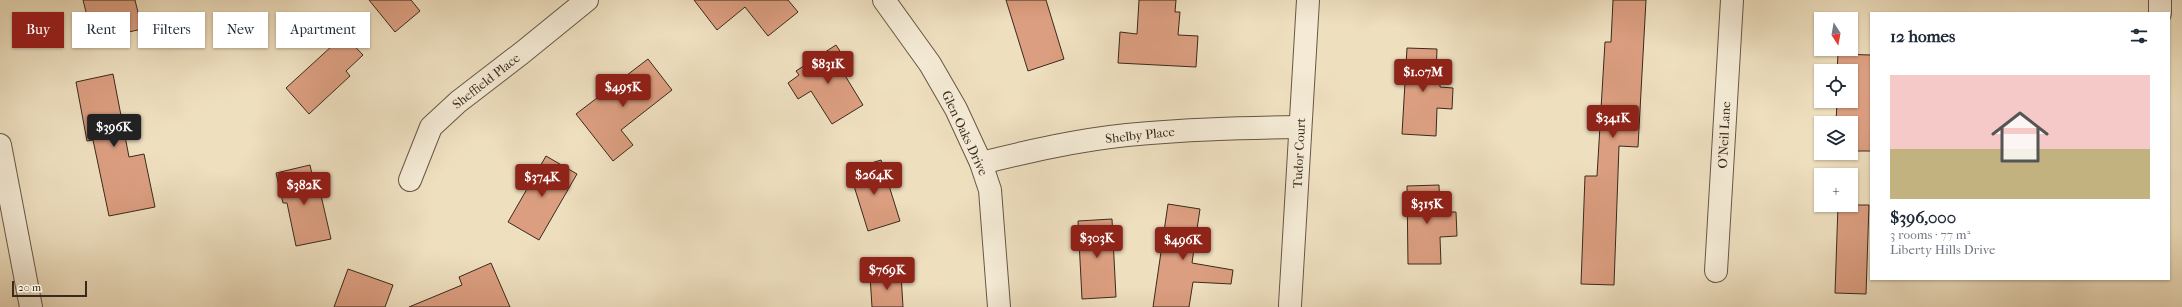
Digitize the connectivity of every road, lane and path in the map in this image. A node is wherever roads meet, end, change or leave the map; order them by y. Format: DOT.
graph roads {
  1 [pos="587,0"];
  2 [pos="884,0"];
  3 [pos="1308,0"];
  4 [pos="1732,0"];
  5 [pos="2160,0"];
  6 [pos="2160,12"];
  7 [pos="1300,127"];
  8 [pos="0,146"];
  9 [pos="981,163"];
  10 [pos="410,180"];
  11 [pos="1716,271"];
  12 [pos="1290,305"];
  13 [pos="31,307"];
  14 [pos="999,307"];
  1 -- 10 [label="street, Sheffield Place"];
  2 -- 9 [label="street, Glen Oaks Drive"];
  3 -- 7 [label="street, Tudor Court"];
  4 -- 11 [label="street, O'Neil Lane"];
  5 -- 6 [label="street"];
  7 -- 9 [label="street, Shelby Place"];
  7 -- 12 [label="street, Tudor Court"];
  8 -- 13 [label="street"];
  9 -- 14 [label="street, Glen Oaks Drive"];
}
